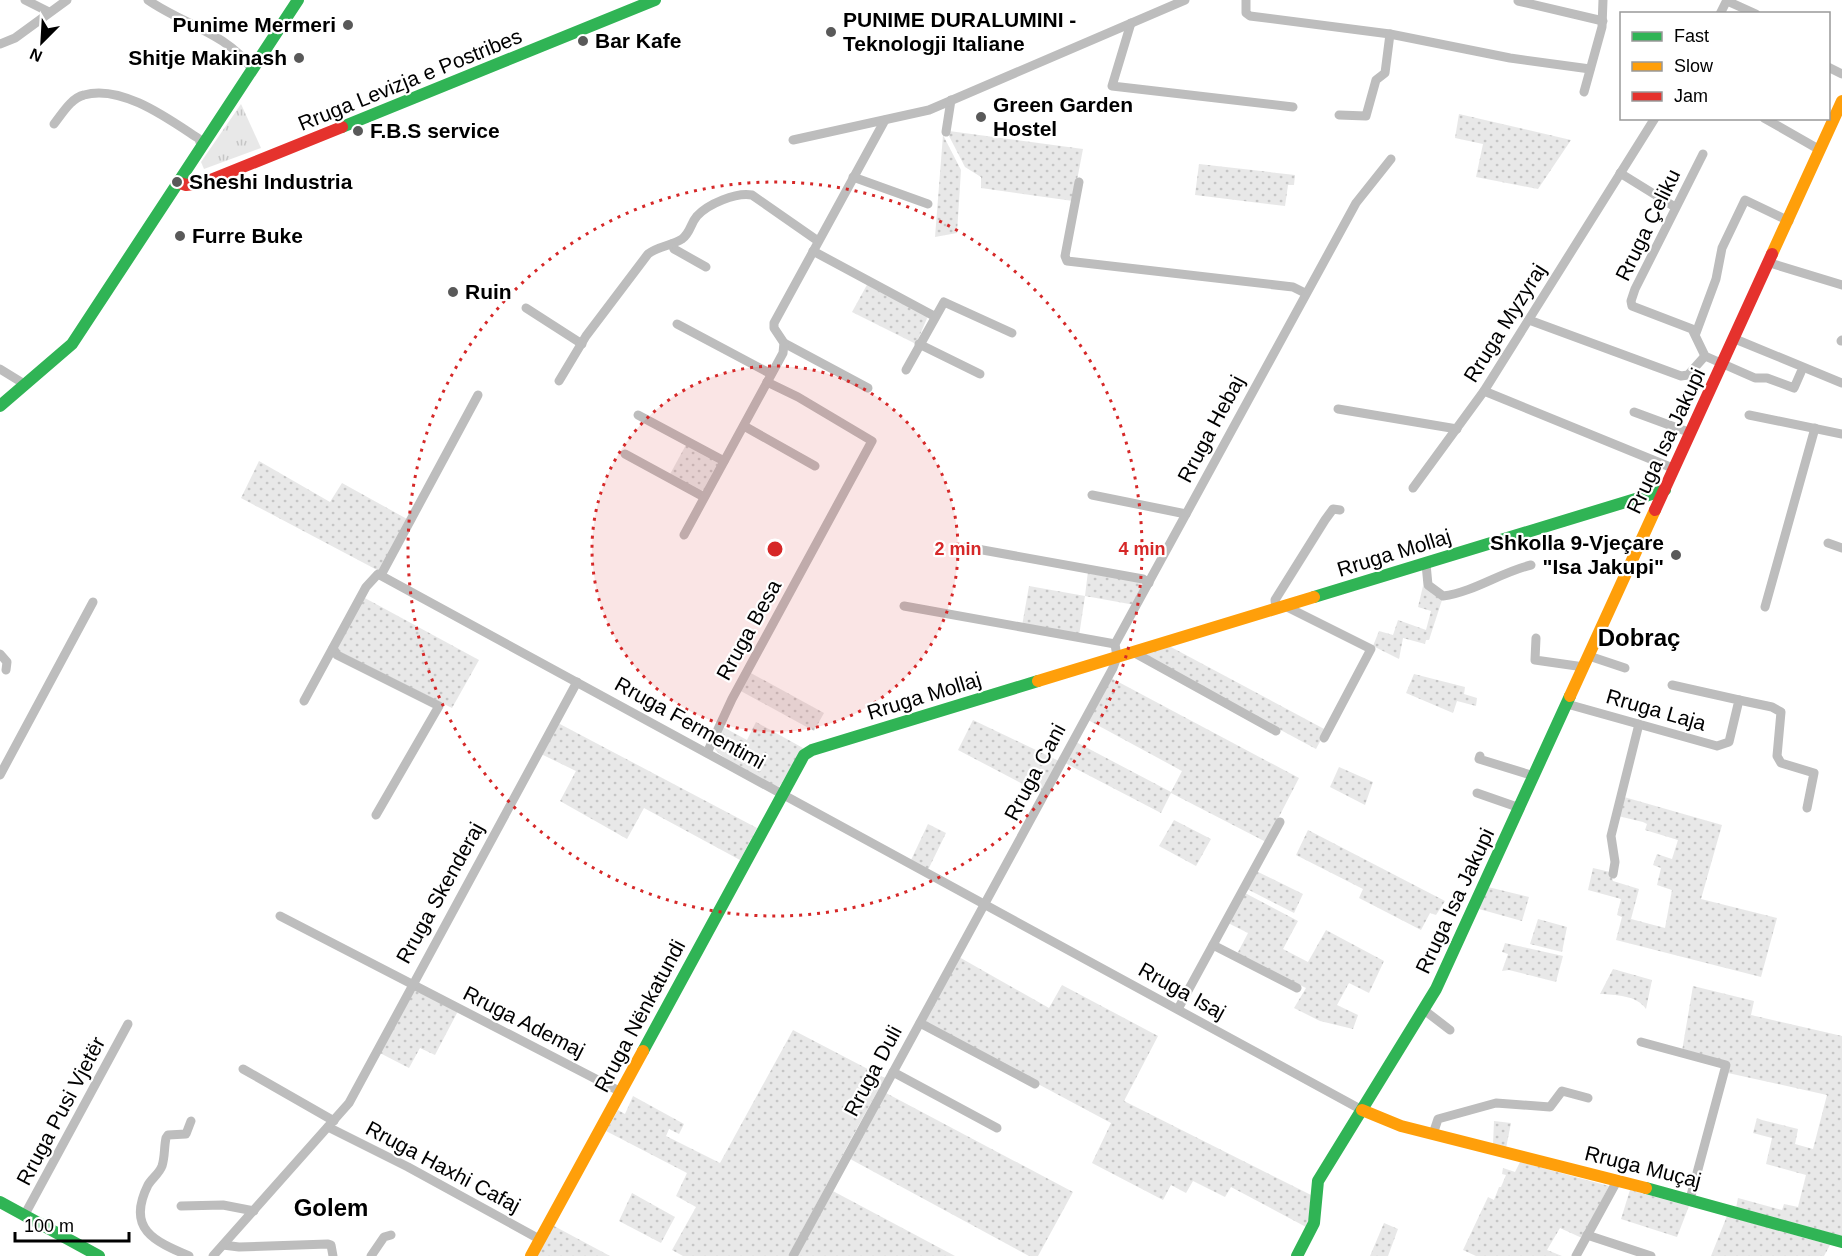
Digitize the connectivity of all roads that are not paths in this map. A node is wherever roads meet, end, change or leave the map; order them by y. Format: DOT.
graph roads {
  1 [pos="26,0"];
  2 [pos="67,0"];
  3 [pos="148,0"];
  4 [pos="298,0"];
  5 [pos="655,0"];
  6 [pos="1185,0"];
  7 [pos="1246,0"];
  8 [pos="1603,0"];
  9 [pos="1727,0"];
  10 [pos="1518,1"];
  11 [pos="49,12"];
  12 [pos="1751,12"];
  13 [pos="1602,21"];
  14 [pos="1131,22"];
  15 [pos="1390,34"];
  16 [pos="0,44"];
  17 [pos="252,69"];
  18 [pos="1590,69"];
  19 [pos="1584,92"];
  20 [pos="951,100"];
  21 [pos="1842,101"];
  22 [pos="1293,107"];
  23 [pos="1339,115"];
  24 [pos="885,120"];
  25 [pos="1654,120"];
  26 [pos="1768,120"];
  27 [pos="54,124"];
  28 [pos="946,132"];
  29 [pos="793,140"];
  30 [pos="201,145"];
  31 [pos="1820,150"];
  32 [pos="1703,154"];
  33 [pos="1391,159"];
  34 [pos="1620,173"];
  35 [pos="853,177"];
  36 [pos="177,182"];
  37 [pos="1079,182"];
  38 [pos="928,204"];
  39 [pos="1675,207"];
  40 [pos="1789,220"];
  41 [pos="818,242"];
  42 [pos="672,244"];
  43 [pos="813,251"];
  44 [pos="1770,263"];
  45 [pos="706,267"];
  46 [pos="1842,285"];
  47 [pos="1305,293"];
  48 [pos="526,308"];
  49 [pos="934,316"];
  50 [pos="1529,320"];
  51 [pos="677,324"];
  52 [pos="1012,333"];
  53 [pos="1696,333"];
  54 [pos="1735,339"];
  55 [pos="784,343"];
  56 [pos="582,344"];
  57 [pos="919,344"];
  58 [pos="1705,356"];
  59 [pos="1723,364"];
  60 [pos="0,369"];
  61 [pos="906,370"];
  62 [pos="1801,372"];
  63 [pos="980,374"];
  64 [pos="769,378"];
  65 [pos="559,381"];
  66 [pos="1842,383"];
  67 [pos="26,385"];
  68 [pos="868,388"];
  69 [pos="1484,391"];
  70 [pos="478,395"];
  71 [pos="0,406"];
  72 [pos="1338,409"];
  73 [pos="1634,412"];
  74 [pos="638,415"];
  75 [pos="1749,415"];
  76 [pos="744,426"];
  77 [pos="1815,428"];
  78 [pos="1457,429"];
  79 [pos="1691,434"];
  80 [pos="1842,434"];
  81 [pos="625,454"];
  82 [pos="724,461"];
  83 [pos="815,466"];
  84 [pos="1675,469"];
  85 [pos="1413,488"];
  86 [pos="1665,490"];
  87 [pos="1092,495"];
  88 [pos="704,497"];
  89 [pos="1341,510"];
  90 [pos="1186,514"];
  91 [pos="684,535"];
  92 [pos="1828,543"];
  93 [pos="966,547"];
  94 [pos="1842,548"];
  95 [pos="1426,564"];
  96 [pos="1531,565"];
  97 [pos="380,574"];
  98 [pos="1149,583"];
  99 [pos="93,603"];
  100 [pos="904,606"];
  101 [pos="1765,607"];
  102 [pos="1281,608"];
  103 [pos="1536,638"];
  104 [pos="333,648"];
  105 [pos="1116,651"];
  106 [pos="1133,652"];
  107 [pos="0,654"];
  108 [pos="1587,662"];
  109 [pos="1625,668"];
  110 [pos="6,670"];
  111 [pos="577,682"];
  112 [pos="1672,685"];
  113 [pos="1739,700"];
  114 [pos="304,701"];
  115 [pos="1567,704"];
  116 [pos="1639,724"];
  117 [pos="1276,731"];
  118 [pos="1324,738"];
  119 [pos="707,753"];
  120 [pos="1480,756"];
  121 [pos="0,775"];
  122 [pos="1534,776"];
  123 [pos="1477,793"];
  124 [pos="782,794"];
  125 [pos="1520,808"];
  126 [pos="1807,808"];
  127 [pos="376,815"];
  128 [pos="1280,822"];
  129 [pos="1613,874"];
  130 [pos="985,904"];
  131 [pos="280,916"];
  132 [pos="1213,945"];
  133 [pos="411,984"];
  134 [pos="1298,988"];
  135 [pos="1178,1009"];
  136 [pos="1424,1010"];
  137 [pos="920,1023"];
  138 [pos="128,1024"];
  139 [pos="1450,1030"];
  140 [pos="1641,1042"];
  141 [pos="243,1069"];
  142 [pos="893,1072"];
  143 [pos="1035,1084"];
  144 [pos="621,1092"];
  145 [pos="1588,1098"];
  146 [pos="1362,1110"];
  147 [pos="191,1120"];
  148 [pos="331,1124"];
  149 [pos="997,1128"];
  150 [pos="1433,1134"];
  151 [pos="1617,1181"];
  152 [pos="1690,1199"];
  153 [pos="0,1202"];
  154 [pos="181,1206"];
  155 [pos="254,1211"];
  156 [pos="24,1216"];
  157 [pos="391,1235"];
  158 [pos="1587,1235"];
  159 [pos="541,1240"];
  160 [pos="1842,1242"];
  161 [pos="223,1245"];
  162 [pos="99,1256"];
  163 [pos="189,1256"];
  164 [pos="213,1256"];
  165 [pos="333,1256"];
  166 [pos="371,1256"];
  167 [pos="531,1256"];
  168 [pos="793,1256"];
  169 [pos="1296,1256"];
  170 [pos="1576,1256"];
  171 [pos="1652,1256"];
  1 -- 11 [label="street"];
  2 -- 11 [label="street"];
  3 -- 17 [label="street"];
  4 -- 17 [label="street"];
  5 -- 36 [label="street, Rruga Levizja e Postribes"];
  6 -- 14 [label="street"];
  7 -- 15 [label="street"];
  8 -- 13 [label="street"];
  9 -- 12 [label="street"];
  10 -- 13 [label="street"];
  11 -- 16 [label="street"];
  13 -- 18 [label="street"];
  14 -- 20 [label="street"];
  14 -- 22 [label="street"];
  15 -- 18 [label="street"];
  15 -- 23 [label="street"];
  17 -- 30 [label="street"];
  18 -- 19 [label="street"];
  20 -- 24 [label="street"];
  20 -- 28 [label="street"];
  21 -- 31 [label="street, Rruga Isa Jakupi"];
  24 -- 29 [label="street"];
  24 -- 35 [label="street"];
  25 -- 34 [label="street, Rruga Myzyraj"];
  26 -- 31 [label="street"];
  27 -- 30 [label="street"];
  30 -- 36 [label="street"];
  31 -- 40 [label="street, Rruga Isa Jakupi"];
  32 -- 39 [label="street, Rruga Çeliku"];
  33 -- 47 [label="street, Rruga Hebaj"];
  34 -- 39 [label="street"];
  34 -- 50 [label="street, Rruga Myzyraj"];
  35 -- 38 [label="street"];
  35 -- 41 [label="street"];
  36 -- 67 [label="street"];
  37 -- 47 [label="street"];
  39 -- 53 [label="street, Rruga Çeliku"];
  40 -- 44 [label="street, Rruga Isa Jakupi"];
  40 -- 53 [label="street"];
  41 -- 42 [label="street"];
  41 -- 43 [label="street"];
  42 -- 45 [label="street"];
  42 -- 56 [label="street"];
  43 -- 49 [label="street"];
  43 -- 55 [label="street"];
  44 -- 46 [label="street"];
  44 -- 54 [label="street, Rruga Isa Jakupi"];
  47 -- 90 [label="street, Rruga Hebaj"];
  48 -- 56 [label="street"];
  49 -- 52 [label="street"];
  49 -- 57 [label="street"];
  50 -- 58 [label="street"];
  50 -- 69 [label="street, Rruga Myzyraj"];
  51 -- 64 [label="street"];
  53 -- 58 [label="street"];
  54 -- 59 [label="street, Rruga Isa Jakupi"];
  54 -- 66 [label="street"];
  55 -- 64 [label="street"];
  55 -- 68 [label="street"];
  56 -- 65 [label="street"];
  57 -- 61 [label="street"];
  57 -- 63 [label="street"];
  58 -- 59 [label="street"];
  59 -- 62 [label="street"];
  59 -- 79 [label="street, Rruga Isa Jakupi"];
  60 -- 67 [label="street"];
  64 -- 76 [label="street"];
  64 -- 119 [label="street, Rruga Besa"];
  67 -- 71 [label="street"];
  69 -- 78 [label="street, Rruga Myzyraj"];
  69 -- 84 [label="street"];
  70 -- 97 [label="street"];
  72 -- 78 [label="street"];
  73 -- 79 [label="street"];
  74 -- 82 [label="street"];
  75 -- 77 [label="street"];
  76 -- 82 [label="street"];
  76 -- 83 [label="street"];
  77 -- 80 [label="street"];
  77 -- 101 [label="street"];
  78 -- 85 [label="street, Rruga Myzyraj"];
  79 -- 84 [label="street, Rruga Isa Jakupi"];
  81 -- 88 [label="street"];
  82 -- 88 [label="street"];
  84 -- 86 [label="street, Rruga Isa Jakupi"];
  86 -- 95 [label="street, Rruga Mollaj"];
  86 -- 108 [label="street, Rruga Isa Jakupi"];
  87 -- 90 [label="street"];
  88 -- 91 [label="street"];
  89 -- 102 [label="street"];
  90 -- 98 [label="street, Rruga Hebaj"];
  92 -- 94 [label="street"];
  93 -- 98 [label="street"];
  95 -- 96 [label="street"];
  95 -- 102 [label="street, Rruga Mollaj"];
  97 -- 104 [label="street"];
  97 -- 111 [label="street, Rruga Fermentimi"];
  98 -- 105 [label="street, Rruga Hebaj"];
  99 -- 121 [label="street"];
  100 -- 105 [label="street"];
  102 -- 106 [label="street, Rruga Mollaj"];
  102 -- 118 [label="street"];
  103 -- 108 [label="street"];
  104 -- 114 [label="street"];
  104 -- 127 [label="street"];
  105 -- 106 [label="street, Rruga Mollaj"];
  105 -- 124 [label="street, Rruga Mollaj"];
  105 -- 130 [label="street, Rruga Cani"];
  106 -- 117 [label="street"];
  107 -- 110 [label="street"];
  108 -- 109 [label="street"];
  108 -- 115 [label="street, Rruga Isa Jakupi"];
  111 -- 119 [label="street, Rruga Fermentimi"];
  111 -- 133 [label="street, Rruga Skenderaj"];
  112 -- 113 [label="street, Rruga Laja"];
  113 -- 116 [label="street, Rruga Laja"];
  113 -- 126 [label="street"];
  115 -- 116 [label="street, Rruga Laja"];
  115 -- 122 [label="street, Rruga Isa Jakupi"];
  116 -- 129 [label="street"];
  119 -- 124 [label="street, Rruga Fermentimi"];
  120 -- 122 [label="street"];
  122 -- 125 [label="street, Rruga Isa Jakupi"];
  123 -- 125 [label="street, Rruga Isa Jakupi"];
  124 -- 130 [label="street, Rruga Fermentimi"];
  124 -- 144 [label="street, Rruga Nënkatundi"];
  125 -- 136 [label="street, Rruga Isa Jakupi"];
  128 -- 132 [label="street"];
  130 -- 135 [label="street, Rruga Isaj"];
  130 -- 137 [label="street, Rruga Duli"];
  131 -- 133 [label="street, Rruga Ademaj"];
  132 -- 134 [label="street"];
  132 -- 135 [label="street"];
  133 -- 144 [label="street, Rruga Ademaj"];
  133 -- 148 [label="street, Rruga Skenderaj"];
  135 -- 146 [label="street, Rruga Isaj"];
  136 -- 139 [label="street"];
  136 -- 146 [label="street, Rruga Isa Jakupi"];
  137 -- 142 [label="street, Rruga Duli"];
  137 -- 143 [label="street"];
  138 -- 156 [label="street, Rruga Pusi Vjetër"];
  140 -- 152 [label="street"];
  141 -- 148 [label="street"];
  142 -- 149 [label="street"];
  142 -- 168 [label="street, Rruga Duli"];
  144 -- 159 [label="street, Rruga Nënkatundi"];
  145 -- 150 [label="street"];
  146 -- 150 [label="street, Rruga Muçaj"];
  146 -- 169 [label="street, Rruga Isa Jakupi"];
  147 -- 163 [label="street"];
  148 -- 155 [label="street, Rruga Skenderaj"];
  148 -- 159 [label="street, Rruga Haxhi Cafaj"];
  150 -- 151 [label="street, Rruga Muçaj"];
  151 -- 152 [label="street, Rruga Muçaj"];
  151 -- 158 [label="street"];
  152 -- 160 [label="street, Rruga Muçaj"];
  153 -- 156 [label="street"];
  154 -- 155 [label="street"];
  155 -- 161 [label="street, Rruga Skenderaj"];
  156 -- 162 [label="street"];
  157 -- 166 [label="street"];
  158 -- 170 [label="street"];
  158 -- 171 [label="street"];
  159 -- 167 [label="street, Rruga Nënkatundi"];
  161 -- 164 [label="street, Rruga Skenderaj"];
  161 -- 165 [label="street"];
}
